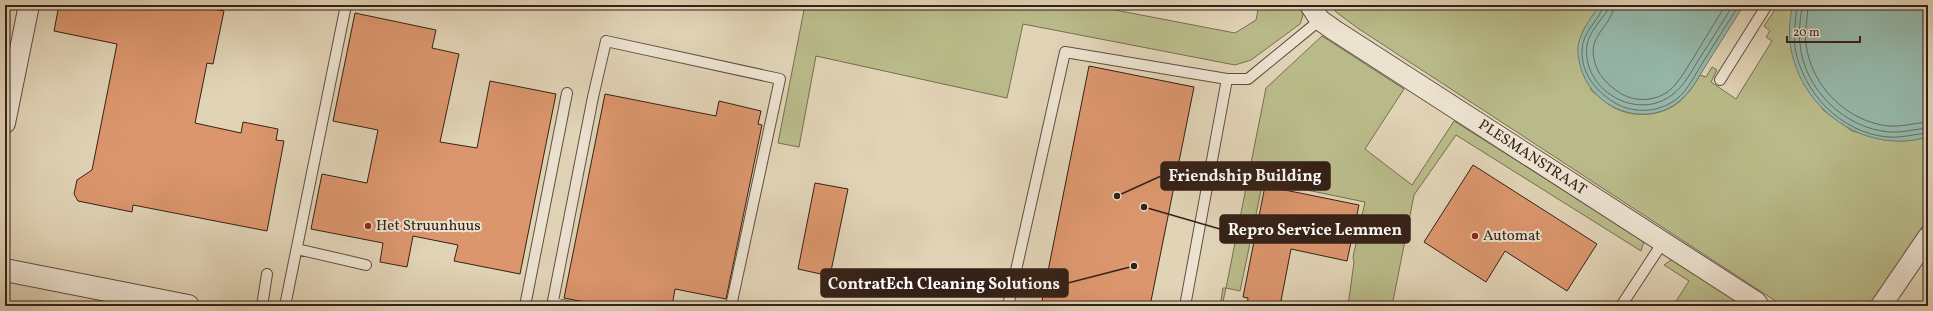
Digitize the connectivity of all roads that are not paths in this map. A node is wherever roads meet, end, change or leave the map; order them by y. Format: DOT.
graph roads {
  1 [pos="29,5"];
  2 [pos="346,5"];
  3 [pos="1767,5"];
  4 [pos="1315,12"];
  5 [pos="10,72"];
  6 [pos="1227,80"];
  7 [pos="1720,80"];
  8 [pos="567,93"];
  9 [pos="5,123"];
  10 [pos="1928,237"];
  11 [pos="1663,242"];
  12 [pos="297,249"];
  13 [pos="366,265"];
  14 [pos="5,270"];
  15 [pos="267,274"];
  16 [pos="553,304"];
  17 [pos="188,306"];
  18 [pos="262,306"];
  19 [pos="285,306"];
  20 [pos="526,306"];
  21 [pos="567,306"];
  22 [pos="732,306"];
  23 [pos="1008,306"];
  24 [pos="1185,306"];
  25 [pos="1621,306"];
  26 [pos="1759,306"];
  27 [pos="1881,306"];
  1 -- 5 [label="street"];
  2 -- 12 [label="lane"];
  3 -- 7 [label="lane"];
  4 -- 6 [label="lane"];
  4 -- 11 [label="street, PLESMANSTRAAT"];
  5 -- 9 [label="street"];
  6 -- 23 [label="lane"];
  6 -- 24 [label="lane"];
  8 -- 20 [label="lane"];
  10 -- 27 [label="street"];
  11 -- 25 [label="lane"];
  11 -- 26 [label="street, PLESMANSTRAAT"];
  12 -- 13 [label="lane"];
  12 -- 19 [label="lane"];
  14 -- 17 [label="street"];
  15 -- 18 [label="lane"];
  16 -- 21 [label="lane"];
  16 -- 22 [label="lane"];
}
